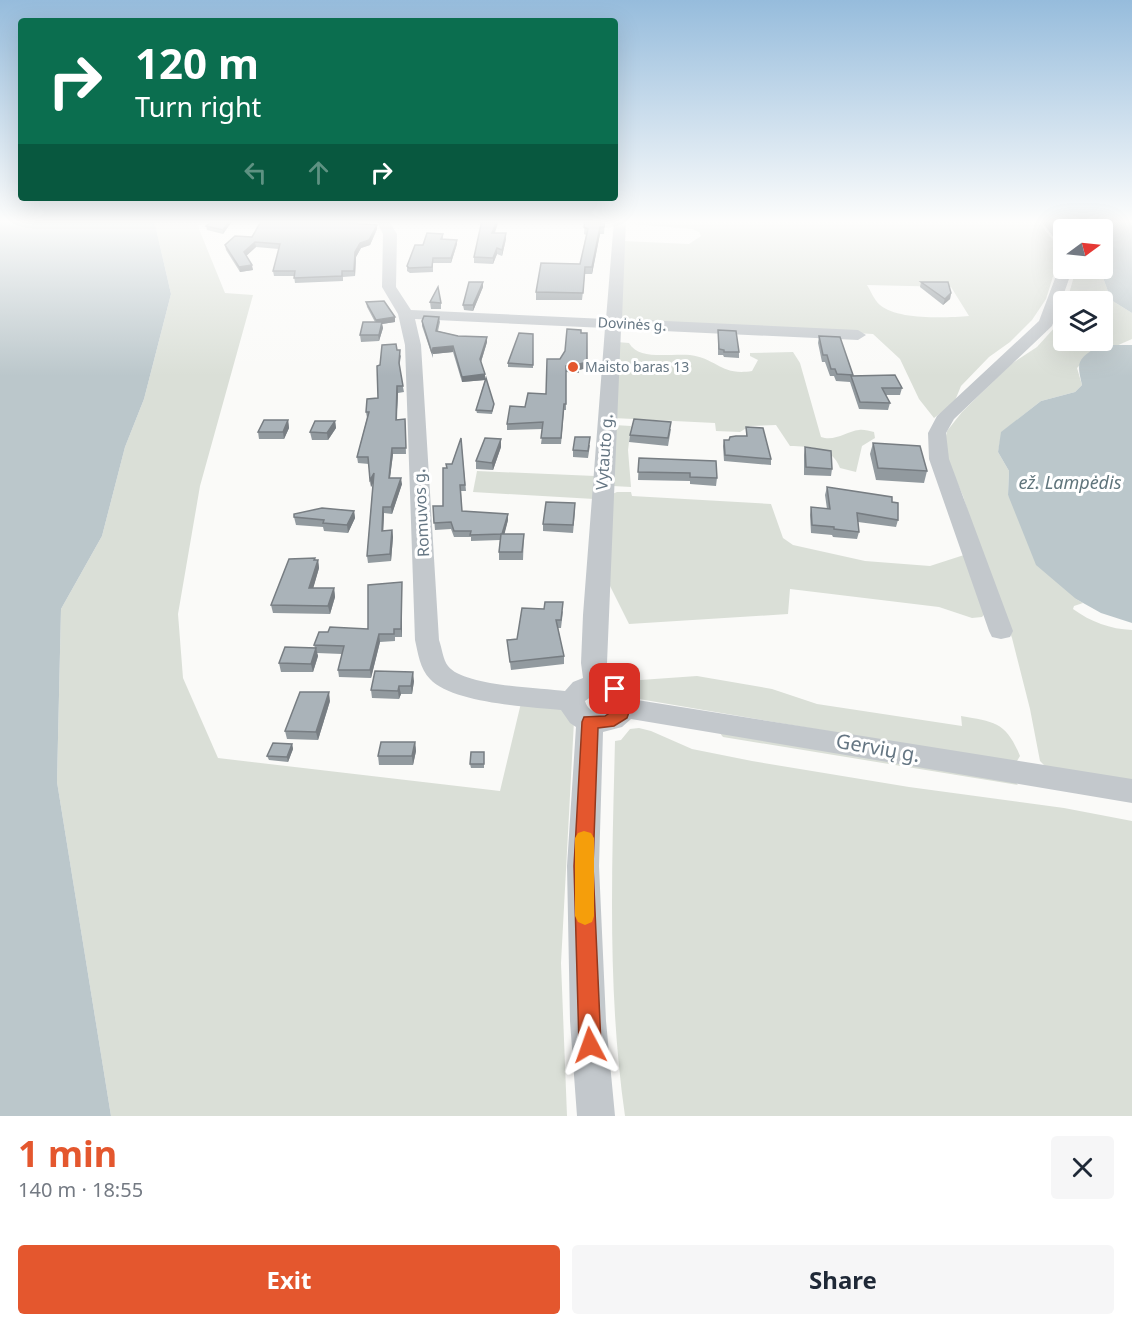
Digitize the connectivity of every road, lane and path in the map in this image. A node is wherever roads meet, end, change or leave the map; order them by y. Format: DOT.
graph roads {
  1 [pos="389,272"];
  2 [pos="617,272"];
  3 [pos="1062,279"];
  4 [pos="406,314"];
  5 [pos="614,323"];
  6 [pos="858,335"];
  7 [pos="1001,631"];
  8 [pos="597,684"];
  9 [pos="625,708"];
  10 [pos="581,711"];
  11 [pos="1132,791"];
  12 [pos="596,1116"];
  1 -- 4 [label="street, Romuvos g."];
  2 -- 5 [label="street, Vytauto g."];
  3 -- 7 [label="street"];
  4 -- 5 [label="street, Dovinės g."];
  4 -- 10 [label="street, Romuvos g."];
  5 -- 6 [label="street, Dovinės g."];
  5 -- 8 [label="street, Vytauto g."];
  8 -- 9 [label="street"];
  8 -- 10 [label="street"];
  9 -- 10 [label="street"];
  9 -- 11 [label="street, Gervių g."];
  10 -- 12 [label="street"];
}
